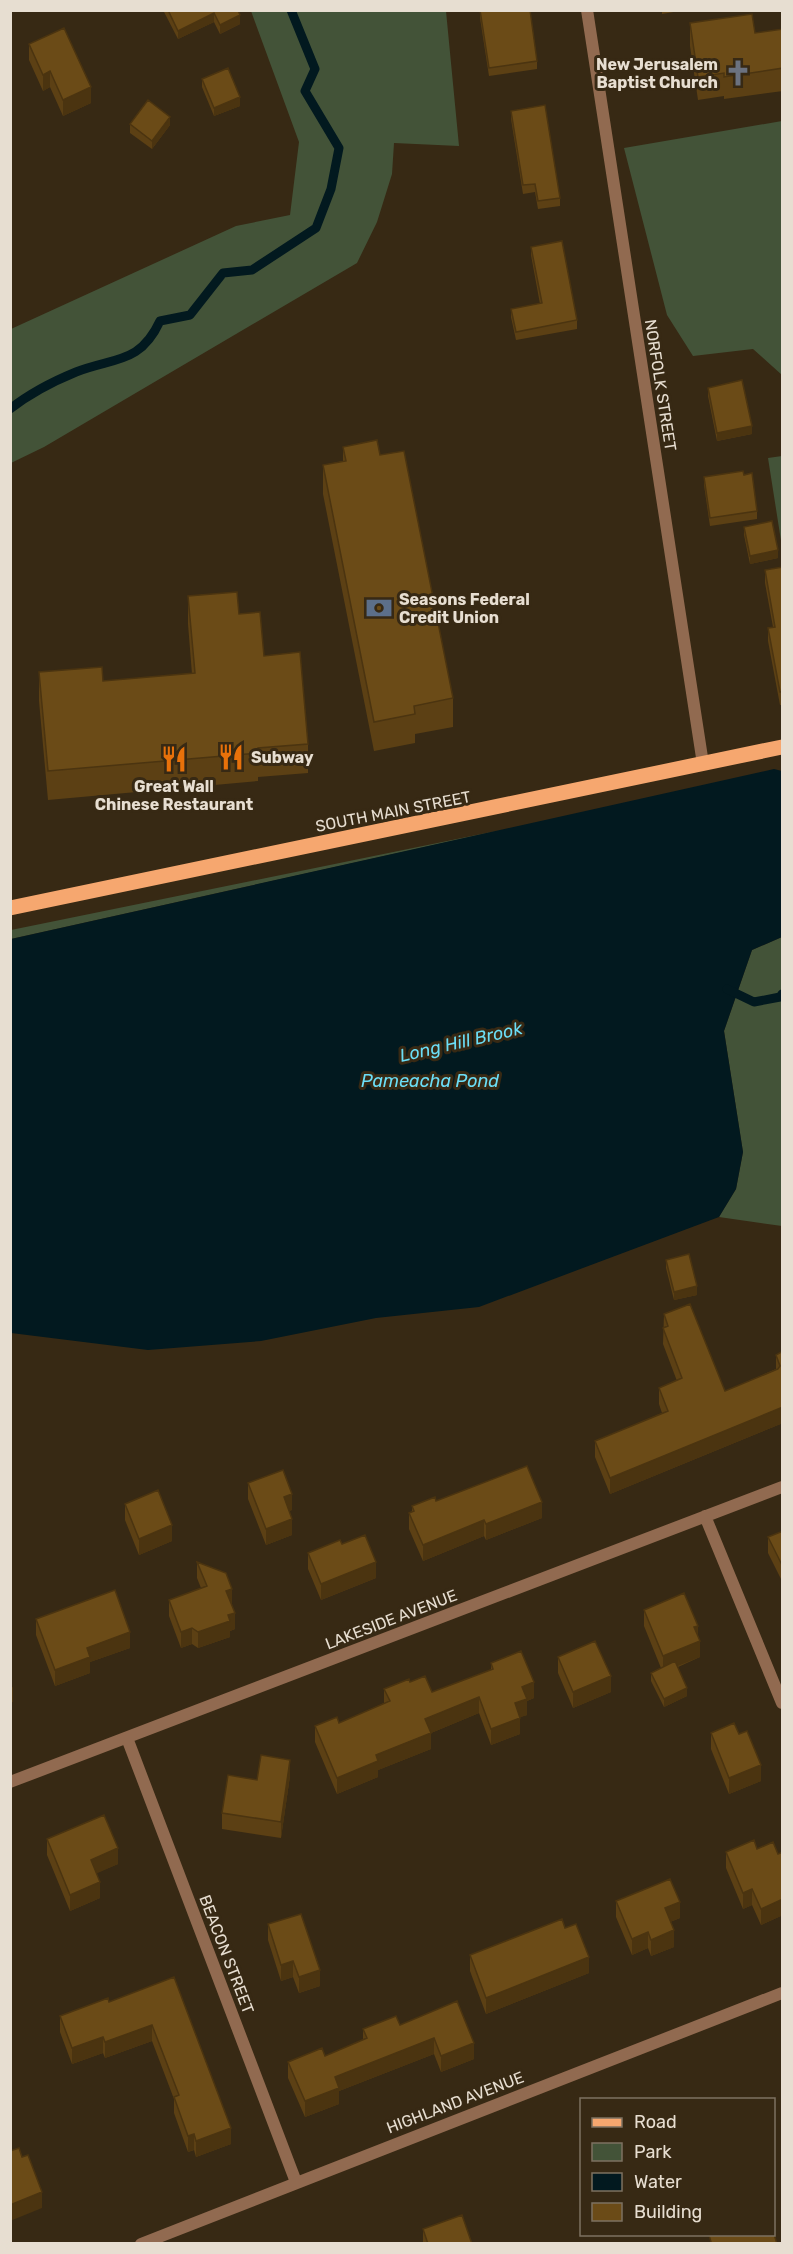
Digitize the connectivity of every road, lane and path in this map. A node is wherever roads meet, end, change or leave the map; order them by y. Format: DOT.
graph roads {
  1 [pos="587,10"];
  2 [pos="783,747"];
  3 [pos="703,764"];
  4 [pos="10,908"];
  5 [pos="783,1487"];
  6 [pos="705,1516"];
  7 [pos="783,1703"];
  8 [pos="127,1738"];
  9 [pos="10,1782"];
  10 [pos="783,1993"];
  11 [pos="296,2182"];
  12 [pos="141,2244"];
  1 -- 3 [label="street, NORFOLK STREET"];
  2 -- 3 [label="main road, SOUTH MAIN STREET"];
  3 -- 4 [label="main road, SOUTH MAIN STREET"];
  5 -- 6 [label="street, LAKESIDE AVENUE"];
  6 -- 7 [label="street"];
  6 -- 8 [label="street, LAKESIDE AVENUE"];
  8 -- 9 [label="street, LAKESIDE AVENUE"];
  8 -- 11 [label="street, BEACON STREET"];
  10 -- 11 [label="street, HIGHLAND AVENUE"];
  11 -- 12 [label="street, HIGHLAND AVENUE"];
}
